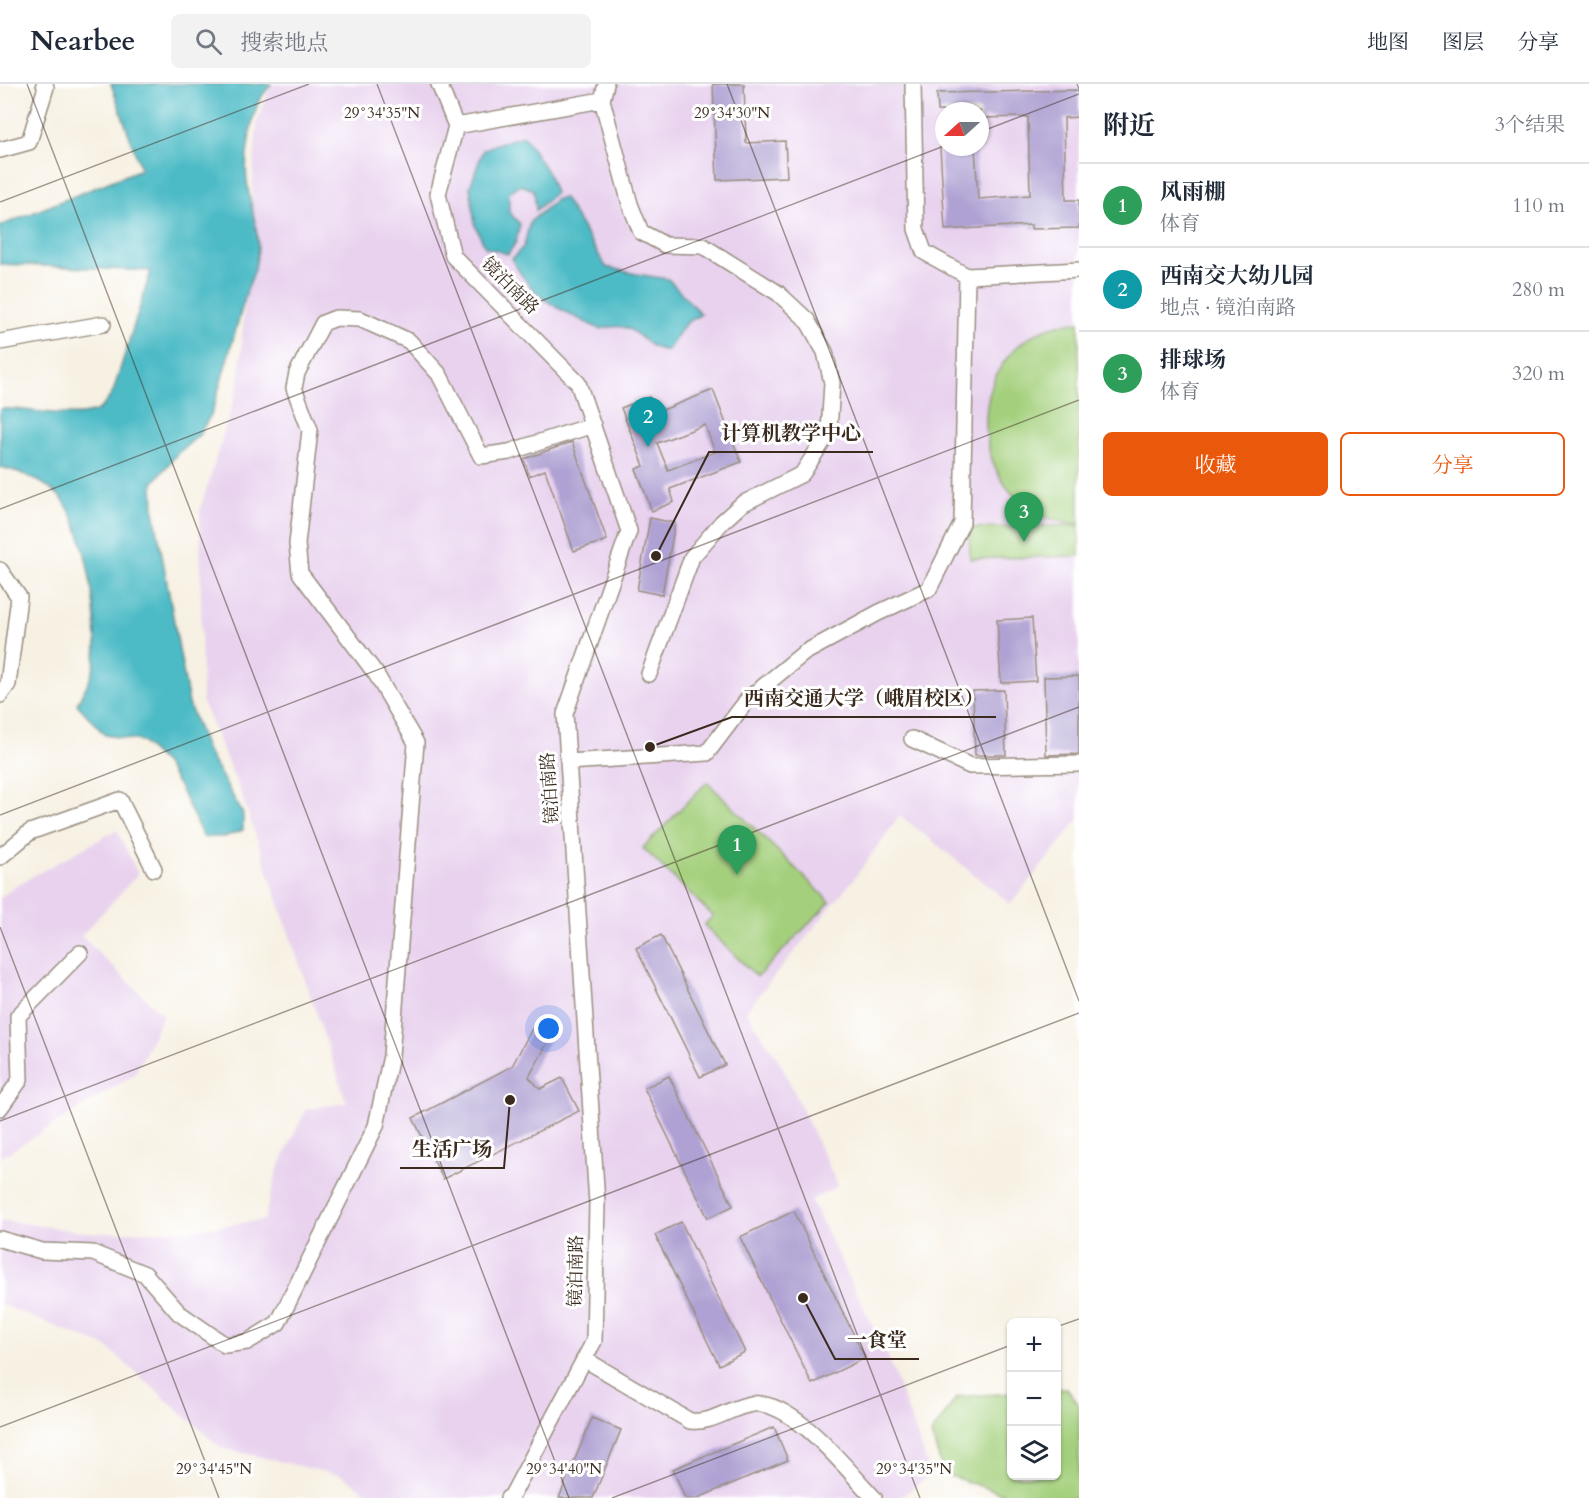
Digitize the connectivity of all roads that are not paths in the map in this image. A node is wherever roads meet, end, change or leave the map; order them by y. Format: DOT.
graph roads {
  1 [pos="44,84"];
  2 [pos="439,84"];
  3 [pos="606,84"];
  4 [pos="913,84"];
  5 [pos="602,100"];
  6 [pos="456,126"];
  7 [pos="0,150"];
  8 [pos="1079,270"];
  9 [pos="967,276"];
  10 [pos="103,324"];
  11 [pos="0,342"];
  12 [pos="593,425"];
  13 [pos="0,570"];
  14 [pos="650,674"];
  15 [pos="0,696"];
  16 [pos="912,739"];
  17 [pos="568,762"];
  18 [pos="1079,764"];
  19 [pos="1,851"];
  20 [pos="154,869"];
  21 [pos="80,953"];
  22 [pos="0,1108"];
  23 [pos="0,1239"];
  24 [pos="584,1359"];
  25 [pos="513,1494"];
  26 [pos="874,1498"];
  1 -- 7 [label="street"];
  2 -- 6 [label="street"];
  3 -- 5 [label="street"];
  4 -- 9 [label="street"];
  5 -- 6 [label="street"];
  5 -- 14 [label="street"];
  6 -- 12 [label="street, 镜泊南路"];
  8 -- 9 [label="street"];
  9 -- 17 [label="street"];
  10 -- 11 [label="street"];
  12 -- 17 [label="street, 镜泊南路"];
  12 -- 23 [label="street"];
  13 -- 15 [label="street"];
  16 -- 18 [label="street"];
  17 -- 24 [label="street, 镜泊南路"];
  19 -- 20 [label="street"];
  21 -- 22 [label="street"];
  24 -- 25 [label="street, 镜泊南路"];
  24 -- 26 [label="street"];
}
